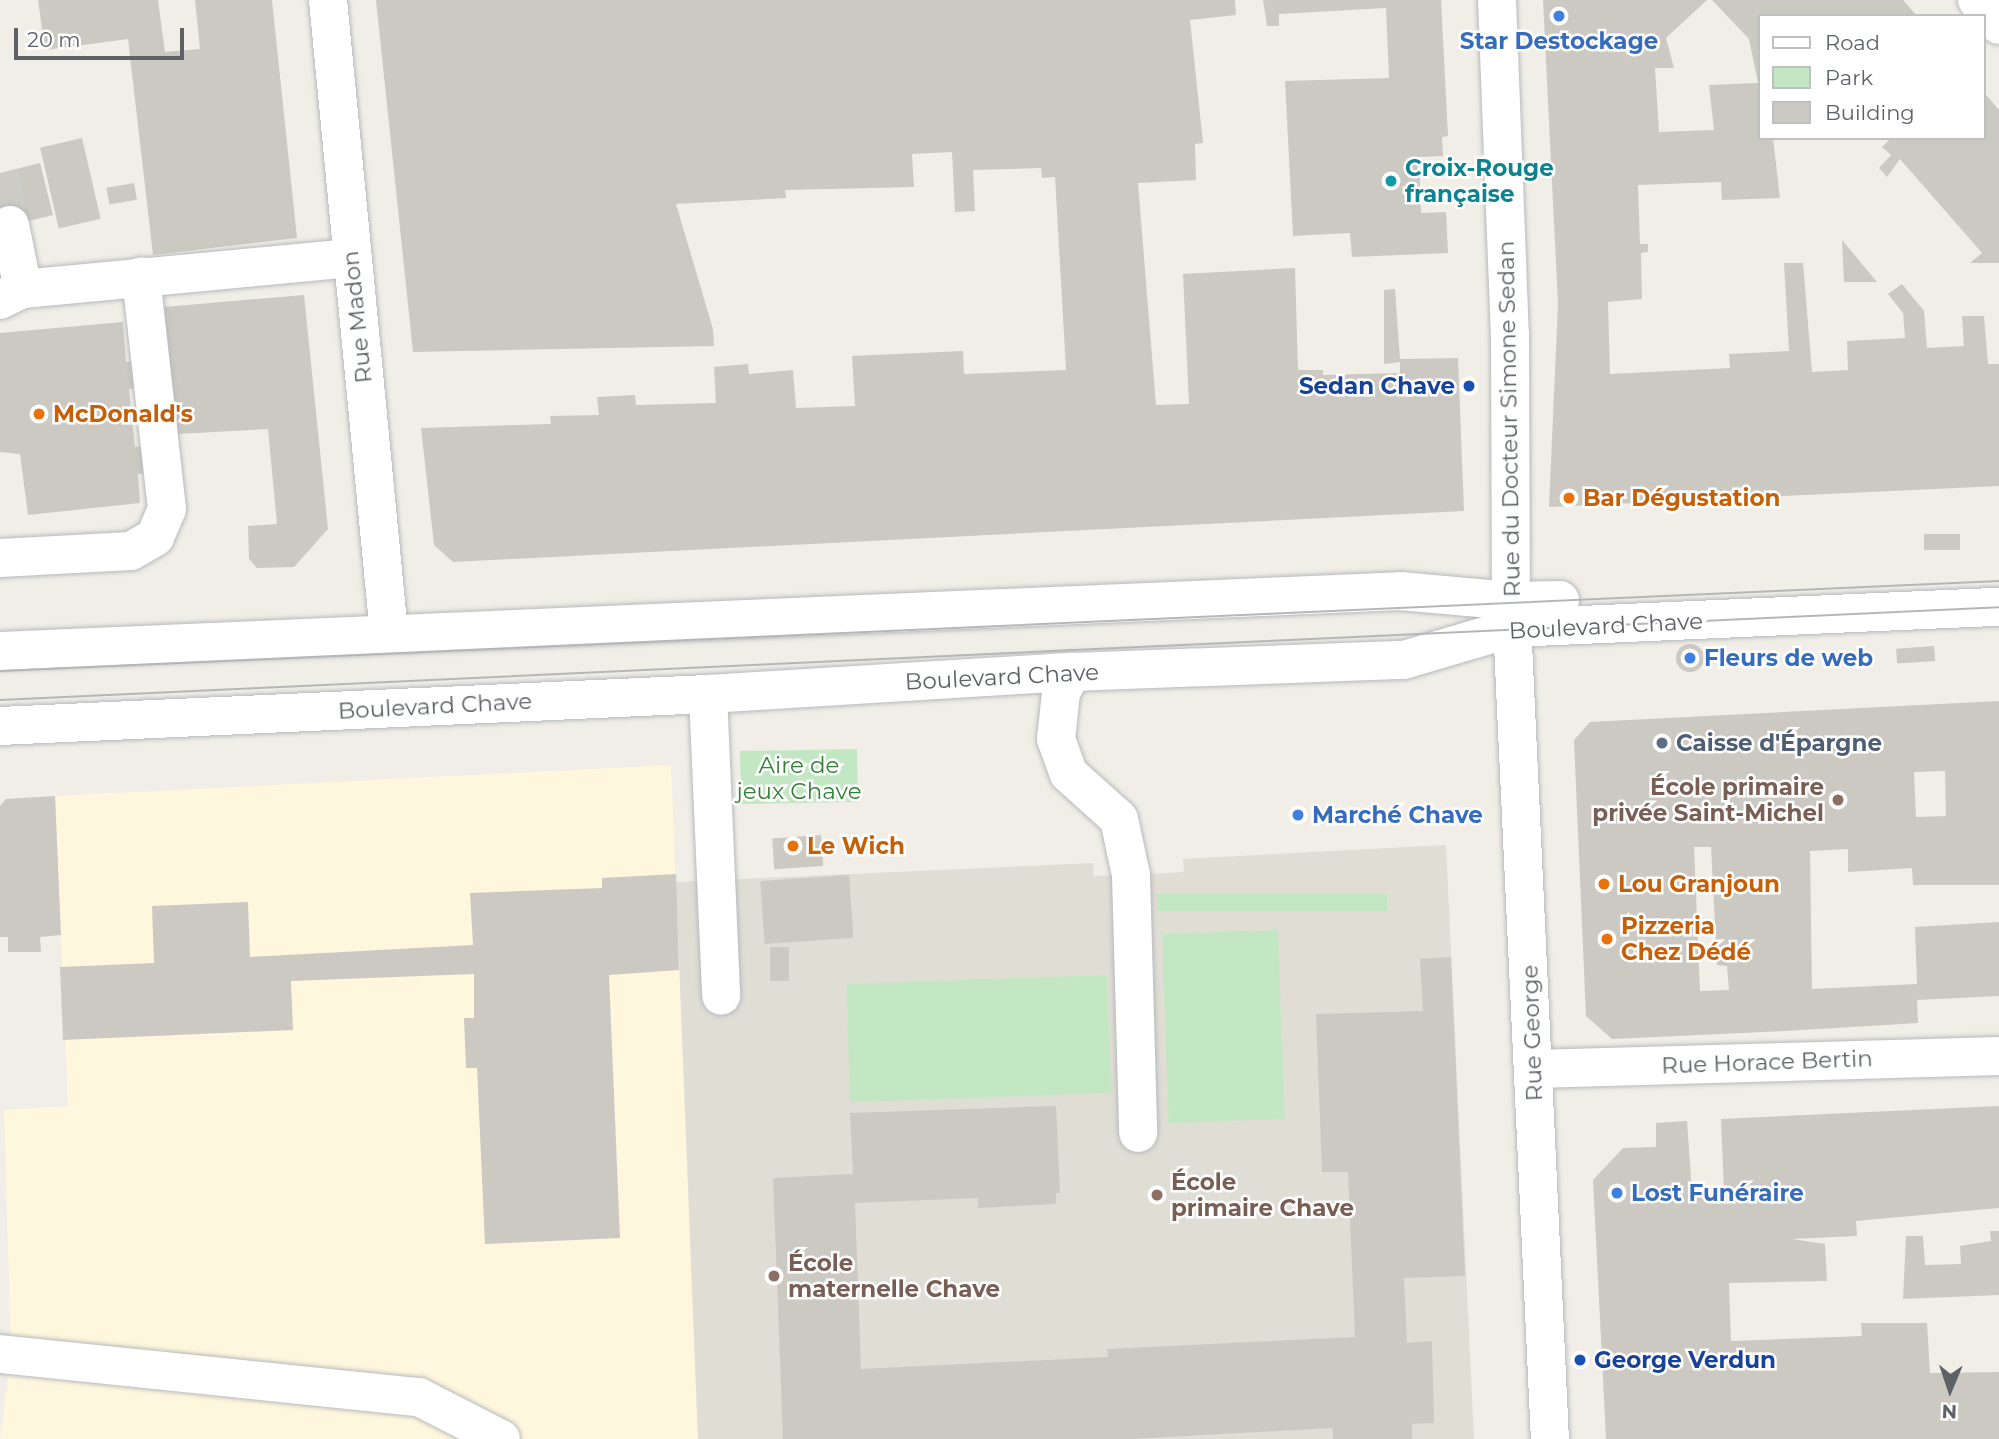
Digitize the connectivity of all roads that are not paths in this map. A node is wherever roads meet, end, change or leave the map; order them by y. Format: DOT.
graph roads {
  1 [pos="328,0"];
  2 [pos="1497,0"];
  3 [pos="1977,0"];
  4 [pos="1999,25"];
  5 [pos="10,225"];
  6 [pos="351,258"];
  7 [pos="141,276"];
  8 [pos="12,295"];
  9 [pos="0,558"];
  10 [pos="1999,582"];
  11 [pos="1999,607"];
  12 [pos="1511,614"];
  13 [pos="389,634"];
  14 [pos="0,651"];
  15 [pos="1072,672"];
  16 [pos="708,694"];
  17 [pos="0,726"];
  18 [pos="721,996"];
  19 [pos="1999,1056"];
  20 [pos="1535,1069"];
  21 [pos="1138,1133"];
  22 [pos="0,1354"];
  23 [pos="501,1439"];
  24 [pos="1550,1439"];
  1 -- 6 [label="street, Rue Madon"];
  2 -- 12 [label="street, Rue du Docteur Simone Sedan"];
  3 -- 4 [label="street"];
  5 -- 8 [label="street"];
  6 -- 7 [label="street"];
  6 -- 13 [label="street, Rue Madon"];
  7 -- 8 [label="street"];
  7 -- 9 [label="street"];
  10 -- 12 [label="street, Boulevard Chave"];
  11 -- 12 [label="street, Boulevard Chave"];
  12 -- 13 [label="street, Boulevard Chave"];
  12 -- 15 [label="street, Boulevard Chave"];
  12 -- 20 [label="street, Rue George"];
  13 -- 14 [label="street, Boulevard Chave"];
  15 -- 16 [label="street, Boulevard Chave"];
  15 -- 21 [label="street"];
  16 -- 17 [label="street, Boulevard Chave"];
  16 -- 18 [label="street"];
  19 -- 20 [label="street, Rue Horace Bertin"];
  20 -- 24 [label="street, Rue George"];
  22 -- 23 [label="street"];
}
